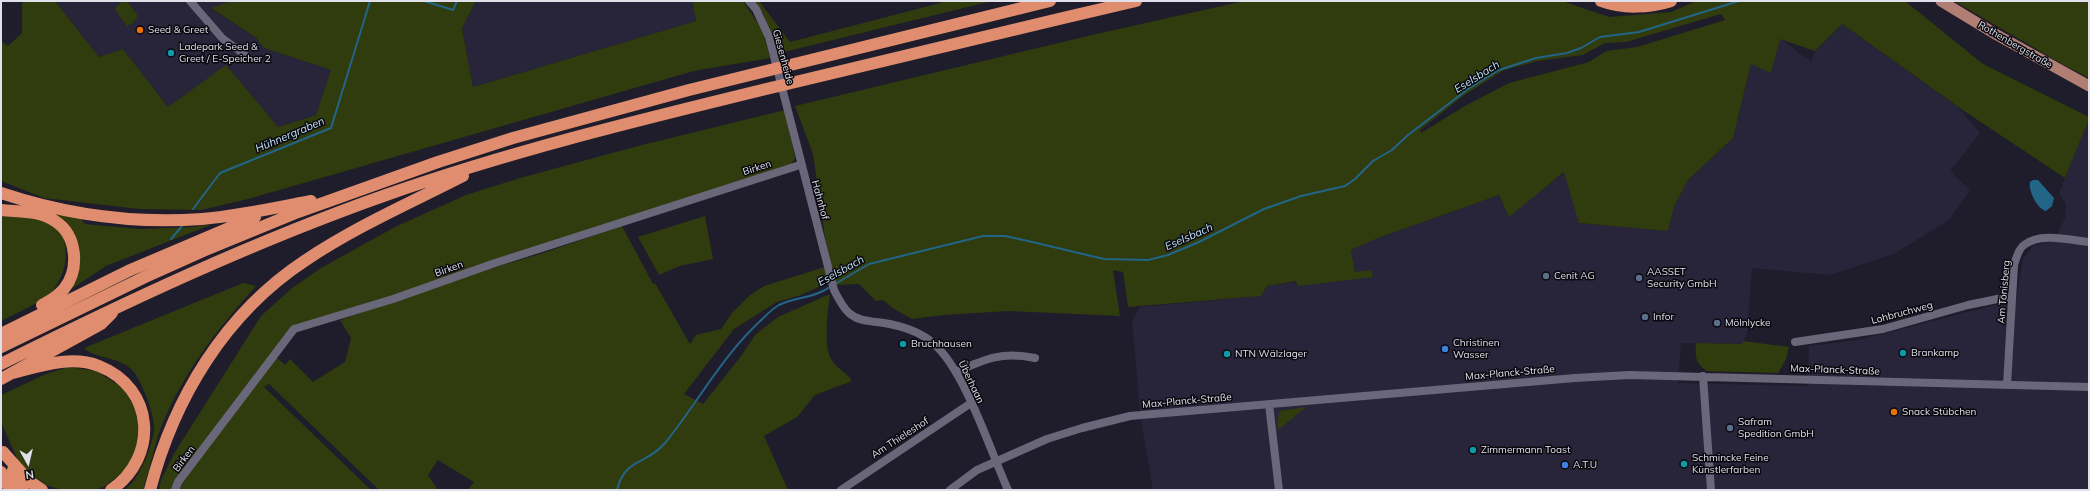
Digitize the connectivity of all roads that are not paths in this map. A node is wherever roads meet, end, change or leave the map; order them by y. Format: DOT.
graph roads {
  1 [pos="190,1"];
  2 [pos="749,1"];
  3 [pos="1050,1"];
  4 [pos="1136,1"];
  5 [pos="1601,1"];
  6 [pos="1632,1"];
  7 [pos="1671,1"];
  8 [pos="1942,1"];
  9 [pos="1650,5"];
  10 [pos="244,54"];
  11 [pos="2089,86"];
  12 [pos="790,122"];
  13 [pos="496,159"];
  14 [pos="800,164"];
  15 [pos="1,193"];
  16 [pos="345,195"];
  17 [pos="281,207"];
  18 [pos="1,210"];
  19 [pos="2089,242"];
  20 [pos="833,287"];
  21 [pos="2012,296"];
  22 [pos="118,306"];
  23 [pos="5,332"];
  24 [pos="1795,342"];
  25 [pos="1,347"];
  26 [pos="1034,358"];
  27 [pos="1,364"];
  28 [pos="956,372"];
  29 [pos="12,373"];
  30 [pos="1703,376"];
  31 [pos="1,379"];
  32 [pos="2007,385"];
  33 [pos="2089,387"];
  34 [pos="971,403"];
  35 [pos="1269,404"];
  36 [pos="2,450"];
  37 [pos="995,461"];
  38 [pos="1,472"];
  39 [pos="10,490"];
  40 [pos="23,490"];
  41 [pos="42,490"];
  42 [pos="111,490"];
  43 [pos="150,490"];
  44 [pos="175,490"];
  45 [pos="841,490"];
  46 [pos="950,490"];
  47 [pos="1008,490"];
  48 [pos="1278,490"];
  49 [pos="1711,490"];
  1 -- 10 [label="street"];
  2 -- 12 [label="street, Giesenheide"];
  3 -- 16 [label="highway"];
  4 -- 13 [label="highway"];
  5 -- 9 [label="highway"];
  6 -- 9 [label="highway"];
  7 -- 9 [label="highway"];
  8 -- 11 [label="main road, Rothenbergstraße"];
  12 -- 14 [label="street, Hahnhof"];
  13 -- 22 [label="highway"];
  13 -- 43 [label="highway"];
  14 -- 20 [label="street, Hahnhof"];
  14 -- 44 [label="street, Birken"];
  15 -- 17 [label="highway"];
  16 -- 17 [label="highway"];
  16 -- 25 [label="highway"];
  17 -- 23 [label="highway"];
  18 -- 23 [label="highway"];
  19 -- 21 [label="street, Am Tönisberg"];
  20 -- 28 [label="street, Überhaan"];
  21 -- 24 [label="street, Lohbruchweg"];
  21 -- 32 [label="street, Am Tönisberg"];
  22 -- 27 [label="highway"];
  22 -- 29 [label="highway"];
  26 -- 28 [label="street"];
  28 -- 34 [label="street, Überhaan"];
  29 -- 31 [label="highway"];
  29 -- 42 [label="highway"];
  30 -- 32 [label="street, Max-Planck-Straße"];
  30 -- 35 [label="street, Max-Planck-Straße"];
  30 -- 49 [label="street"];
  32 -- 33 [label="street, Max-Planck-Straße"];
  34 -- 37 [label="street, Überhaan"];
  34 -- 45 [label="street, Am Thieleshof"];
  35 -- 37 [label="street, Max-Planck-Straße"];
  35 -- 48 [label="street"];
  36 -- 40 [label="highway"];
  36 -- 41 [label="highway"];
  37 -- 46 [label="street, Max-Planck-Straße"];
  37 -- 47 [label="street, Überhaan"];
  38 -- 39 [label="highway"];
}
